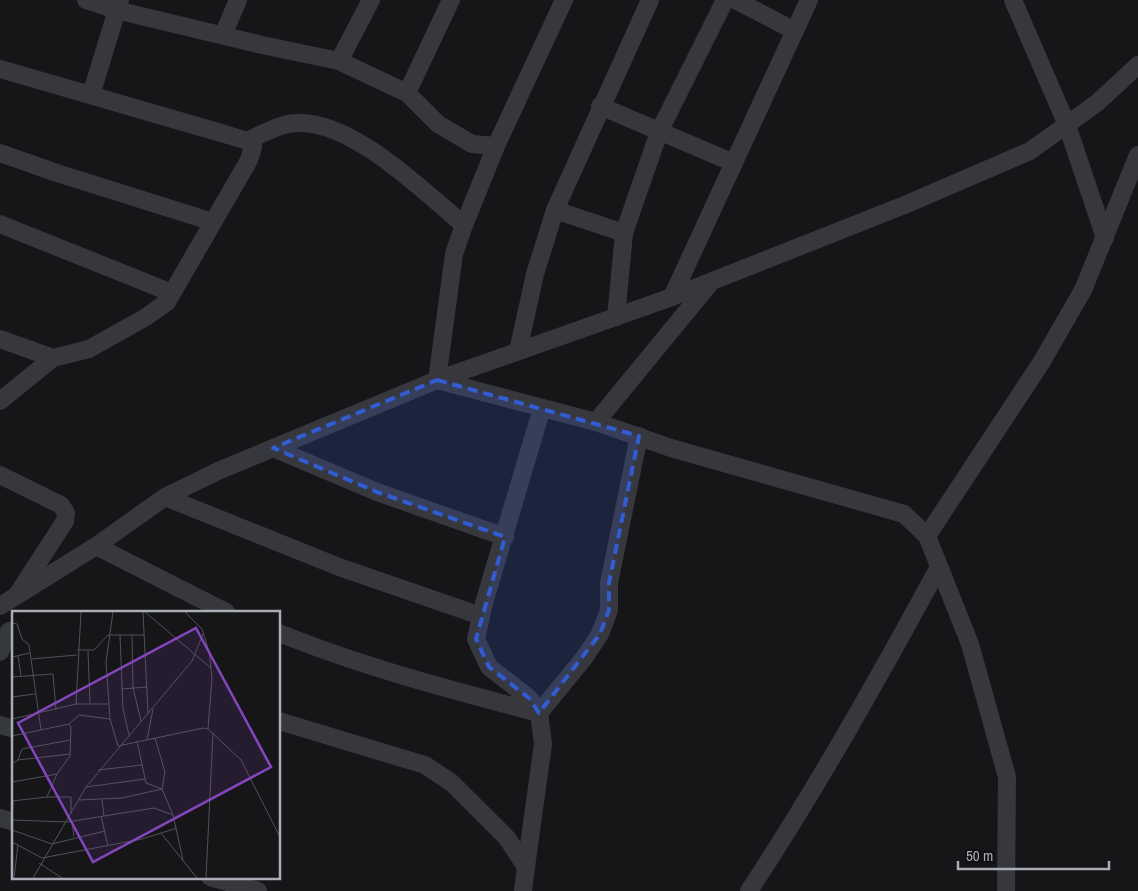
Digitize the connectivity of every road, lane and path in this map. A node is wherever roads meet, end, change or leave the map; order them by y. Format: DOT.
graph roads {
  1 [pos="86,0"];
  2 [pos="238,0"];
  3 [pos="371,0"];
  4 [pos="452,0"];
  5 [pos="564,0"];
  6 [pos="650,0"];
  7 [pos="725,0"];
  8 [pos="735,0"];
  9 [pos="809,0"];
  10 [pos="1013,0"];
  11 [pos="118,5"];
  12 [pos="795,31"];
  13 [pos="223,35"];
  14 [pos="338,61"];
  15 [pos="1138,64"];
  16 [pos="0,70"];
  17 [pos="407,93"];
  18 [pos="91,95"];
  19 [pos="600,106"];
  20 [pos="1067,125"];
  21 [pos="659,132"];
  22 [pos="247,141"];
  23 [pos="496,146"];
  24 [pos="0,153"];
  25 [pos="1138,155"];
  26 [pos="734,163"];
  27 [pos="555,210"];
  28 [pos="213,222"];
  29 [pos="0,224"];
  30 [pos="464,225"];
  31 [pos="624,233"];
  32 [pos="1105,238"];
  33 [pos="713,280"];
  34 [pos="172,293"];
  35 [pos="672,297"];
  36 [pos="616,317"];
  37 [pos="0,339"];
  38 [pos="518,351"];
  39 [pos="54,358"];
  40 [pos="437,380"];
  41 [pos="0,401"];
  42 [pos="542,408"];
  43 [pos="596,422"];
  44 [pos="639,436"];
  45 [pos="274,448"];
  46 [pos="0,475"];
  47 [pos="166,497"];
  48 [pos="927,536"];
  49 [pos="505,537"];
  50 [pos="96,546"];
  51 [pos="939,567"];
  52 [pos="16,596"];
  53 [pos="0,606"];
  54 [pos="216,610"];
  55 [pos="481,616"];
  56 [pos="8,630"];
  57 [pos="280,633"];
  58 [pos="0,652"];
  59 [pos="539,713"];
  60 [pos="280,721"];
  61 [pos="526,867"];
  62 [pos="213,878"];
  63 [pos="258,891"];
  64 [pos="523,891"];
  65 [pos="749,891"];
  66 [pos="1006,891"];
  1 -- 11 [label="street"];
  2 -- 13 [label="street"];
  3 -- 14 [label="street"];
  4 -- 17 [label="street"];
  5 -- 23 [label="street"];
  6 -- 19 [label="street"];
  7 -- 21 [label="street"];
  8 -- 12 [label="street"];
  9 -- 12 [label="street"];
  10 -- 20 [label="street"];
  11 -- 13 [label="street"];
  11 -- 18 [label="street"];
  12 -- 26 [label="street"];
  13 -- 14 [label="street"];
  14 -- 17 [label="street"];
  15 -- 20 [label="street"];
  16 -- 18 [label="street"];
  17 -- 23 [label="street"];
  18 -- 22 [label="street"];
  19 -- 21 [label="street"];
  19 -- 27 [label="street"];
  20 -- 32 [label="street"];
  20 -- 33 [label="street"];
  21 -- 26 [label="street"];
  21 -- 31 [label="street"];
  22 -- 28 [label="street"];
  22 -- 30 [label="street"];
  23 -- 30 [label="street"];
  24 -- 28 [label="street"];
  25 -- 32 [label="street"];
  26 -- 35 [label="street"];
  27 -- 31 [label="street"];
  27 -- 38 [label="street"];
  28 -- 34 [label="street"];
  29 -- 34 [label="street"];
  30 -- 40 [label="street"];
  31 -- 36 [label="street"];
  32 -- 48 [label="street"];
  33 -- 35 [label="street"];
  33 -- 43 [label="street"];
  34 -- 39 [label="street"];
  35 -- 36 [label="street"];
  36 -- 38 [label="street"];
  37 -- 39 [label="street"];
  38 -- 40 [label="street"];
  39 -- 41 [label="street"];
  40 -- 42 [label="street"];
  40 -- 45 [label="street"];
  42 -- 43 [label="street"];
  42 -- 49 [label="street"];
  43 -- 44 [label="street"];
  44 -- 48 [label="street"];
  44 -- 59 [label="street"];
  45 -- 47 [label="street"];
  45 -- 49 [label="street"];
  46 -- 52 [label="street"];
  47 -- 50 [label="street"];
  47 -- 55 [label="street"];
  48 -- 51 [label="street"];
  49 -- 55 [label="street"];
  50 -- 52 [label="street"];
  50 -- 54 [label="street"];
  51 -- 65 [label="street"];
  51 -- 66 [label="street"];
  52 -- 53 [label="street"];
  55 -- 59 [label="street"];
  56 -- 58 [label="street"];
  57 -- 59 [label="street"];
  59 -- 61 [label="street"];
  60 -- 61 [label="street"];
  61 -- 64 [label="street"];
  62 -- 63 [label="street"];
}
